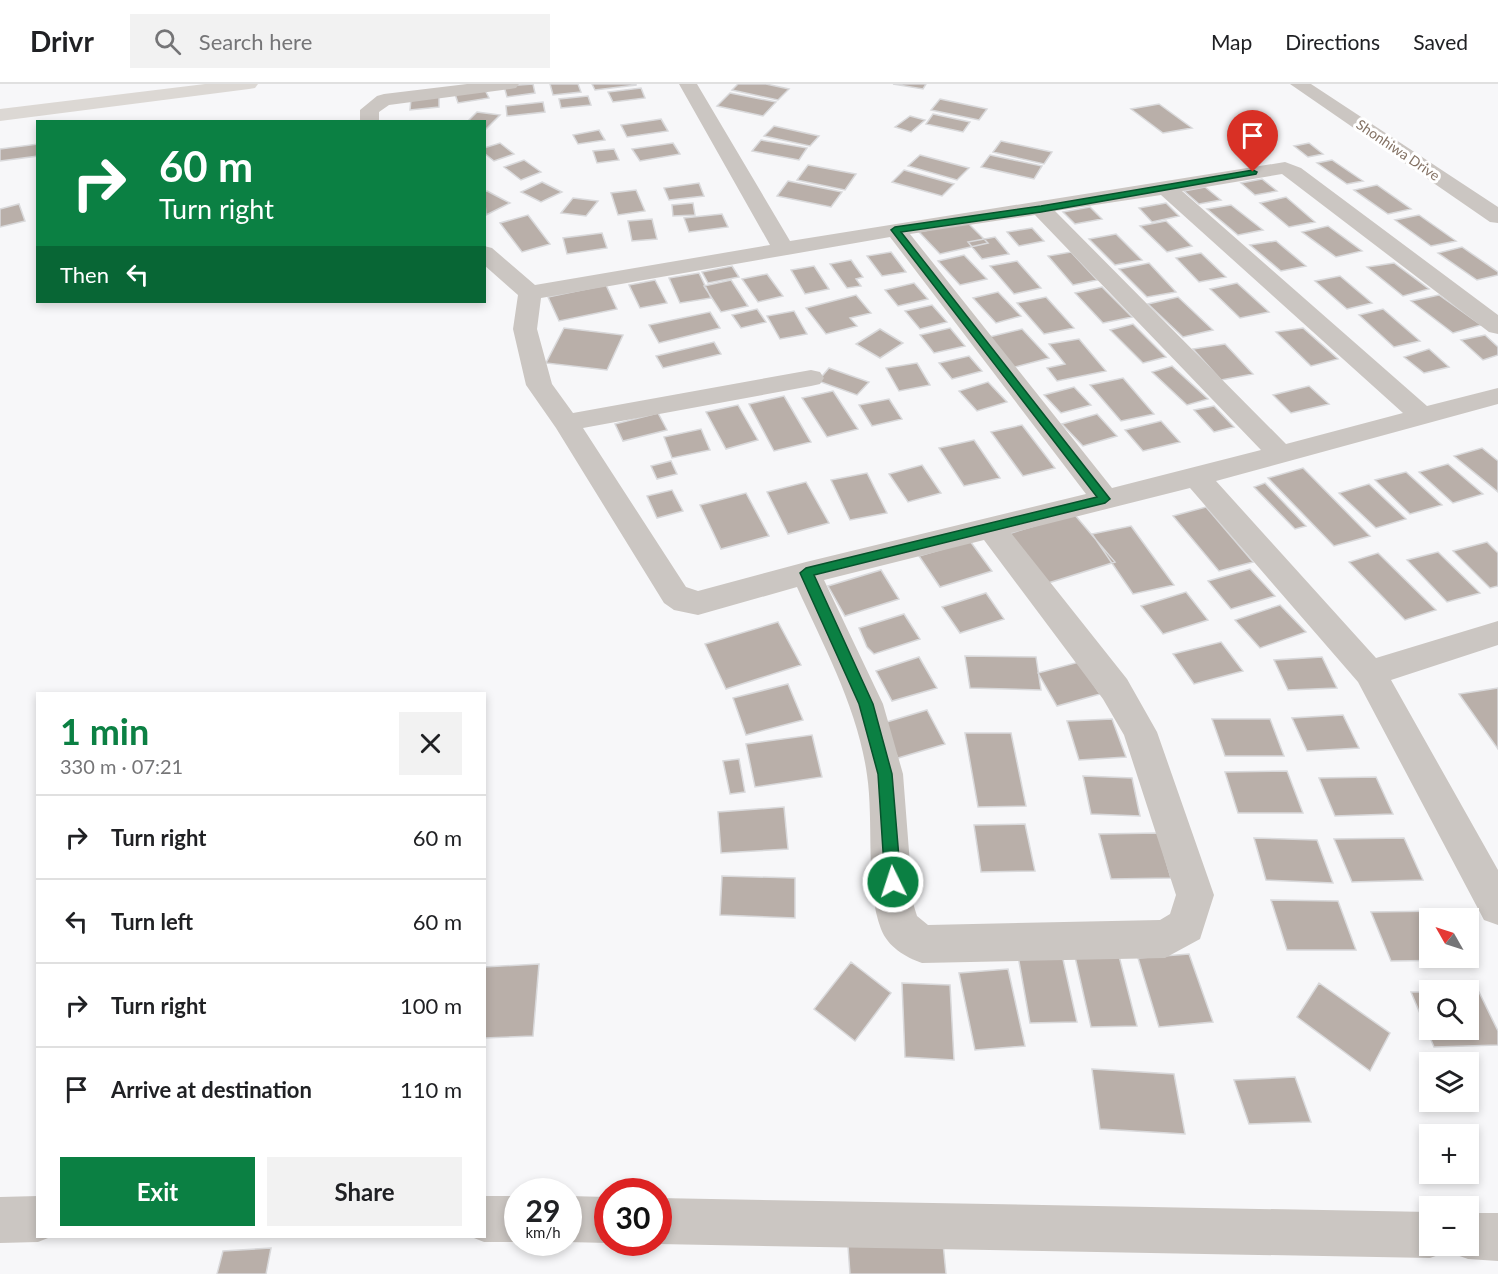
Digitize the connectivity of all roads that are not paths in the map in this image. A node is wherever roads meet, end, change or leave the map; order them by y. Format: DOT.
graph roads {
  1 [pos="249,84"];
  2 [pos="510,84"];
  3 [pos="688,84"];
  4 [pos="1299,84"];
  5 [pos="0,115"];
  6 [pos="370,120"];
  7 [pos="1166,189"];
  8 [pos="1041,209"];
  9 [pos="1498,217"];
  10 [pos="895,230"];
  11 [pos="784,250"];
  12 [pos="486,255"];
  13 [pos="530,293"];
  14 [pos="1498,327"];
  15 [pos="811,378"];
  16 [pos="1498,396"];
  17 [pos="1422,416"];
  18 [pos="567,423"];
  19 [pos="1280,454"];
  20 [pos="1196,477"];
  21 [pos="1105,499"];
  22 [pos="990,527"];
  23 [pos="806,573"];
  24 [pos="1498,633"];
  25 [pos="1370,673"];
  26 [pos="1498,907"];
  27 [pos="486,1219"];
  28 [pos="504,1219"];
  29 [pos="0,1220"];
  30 [pos="36,1220"];
  31 [pos="672,1221"];
  32 [pos="1419,1235"];
  33 [pos="1479,1236"];
  34 [pos="1498,1237"];
  1 -- 5 [label="street"];
  2 -- 6 [label="street"];
  3 -- 11 [label="street"];
  4 -- 9 [label="street, Shonhiwa Drive"];
  7 -- 8 [label="street"];
  7 -- 14 [label="street"];
  7 -- 17 [label="street"];
  8 -- 10 [label="street"];
  8 -- 19 [label="street"];
  10 -- 11 [label="street"];
  10 -- 21 [label="street"];
  11 -- 13 [label="street"];
  12 -- 13 [label="street"];
  13 -- 18 [label="street"];
  15 -- 18 [label="street"];
  16 -- 17 [label="street"];
  17 -- 19 [label="street"];
  18 -- 23 [label="street"];
  19 -- 20 [label="street"];
  20 -- 21 [label="street"];
  20 -- 25 [label="street"];
  21 -- 22 [label="street"];
  22 -- 23 [label="street"];
  22 -- 23 [label="street"];
  24 -- 25 [label="street"];
  25 -- 26 [label="street"];
  27 -- 28 [label="street"];
  29 -- 30 [label="street"];
  31 -- 32 [label="street"];
  33 -- 34 [label="street"];
}
